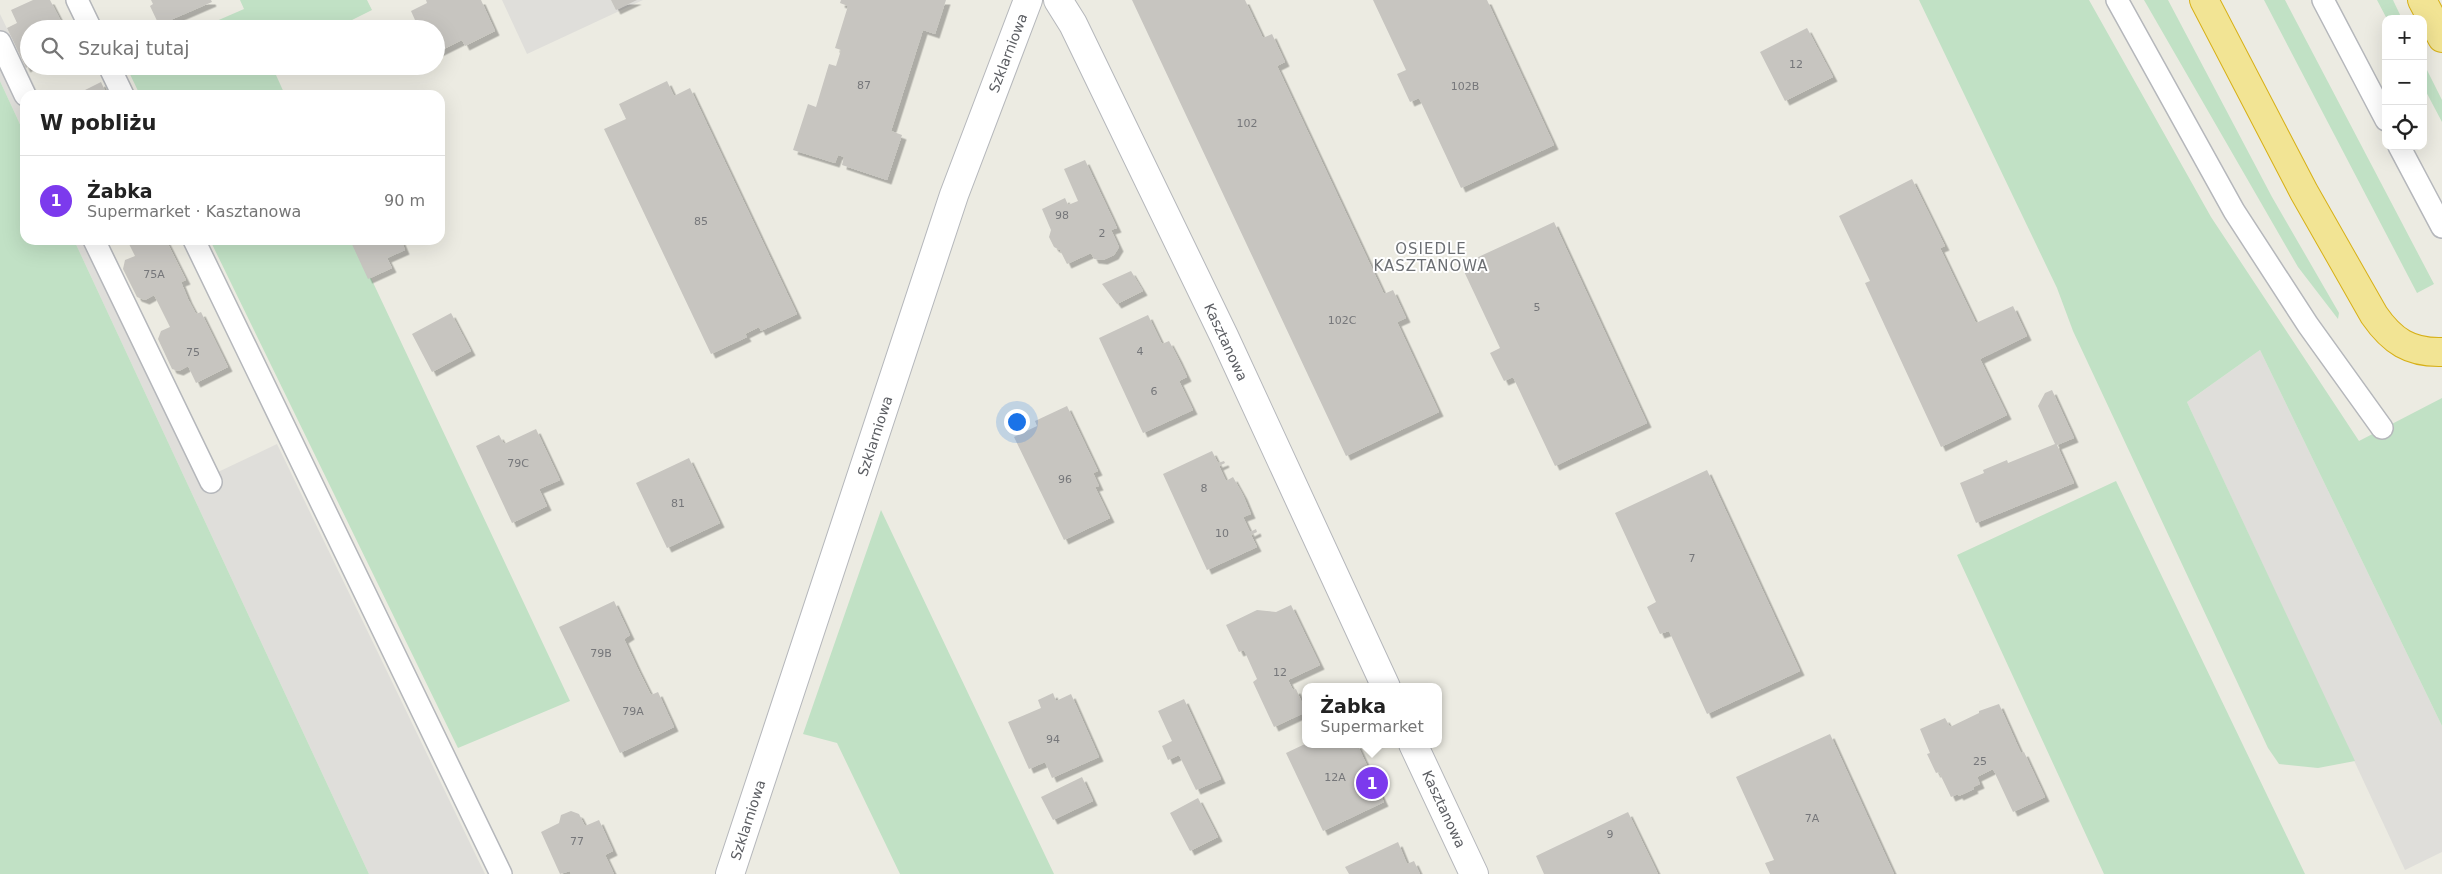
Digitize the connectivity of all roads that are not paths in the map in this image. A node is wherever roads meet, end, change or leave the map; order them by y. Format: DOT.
graph roads {
  1 [pos="77,0"];
  2 [pos="1028,0"];
  3 [pos="1058,0"];
  4 [pos="2117,0"];
  5 [pos="2204,0"];
  6 [pos="2323,0"];
  7 [pos="2422,0"];
  8 [pos="87,20"];
  9 [pos="2442,38"];
  10 [pos="0,42"];
  11 [pos="113,75"];
  12 [pos="23,90"];
  13 [pos="121,90"];
  14 [pos="2382,112"];
  15 [pos="2401,150"];
  16 [pos="2442,228"];
  17 [pos="96,245"];
  18 [pos="196,245"];
  19 [pos="2442,352"];
  20 [pos="2382,428"];
  21 [pos="211,482"];
  22 [pos="1384,683"];
  23 [pos="1415,748"];
  24 [pos="501,874"];
  25 [pos="730,874"];
  26 [pos="1474,874"];
  1 -- 8 [label="lane"];
  2 -- 25 [label="street, Szklarniowa"];
  3 -- 22 [label="street, Kasztanowa"];
  4 -- 20 [label="lane"];
  5 -- 19 [label="highway"];
  6 -- 14 [label="lane"];
  7 -- 9 [label="highway"];
  10 -- 12 [label="lane"];
  11 -- 13 [label="lane"];
  15 -- 16 [label="lane"];
  17 -- 21 [label="lane"];
  18 -- 24 [label="lane"];
  23 -- 26 [label="street, Kasztanowa"];
}
